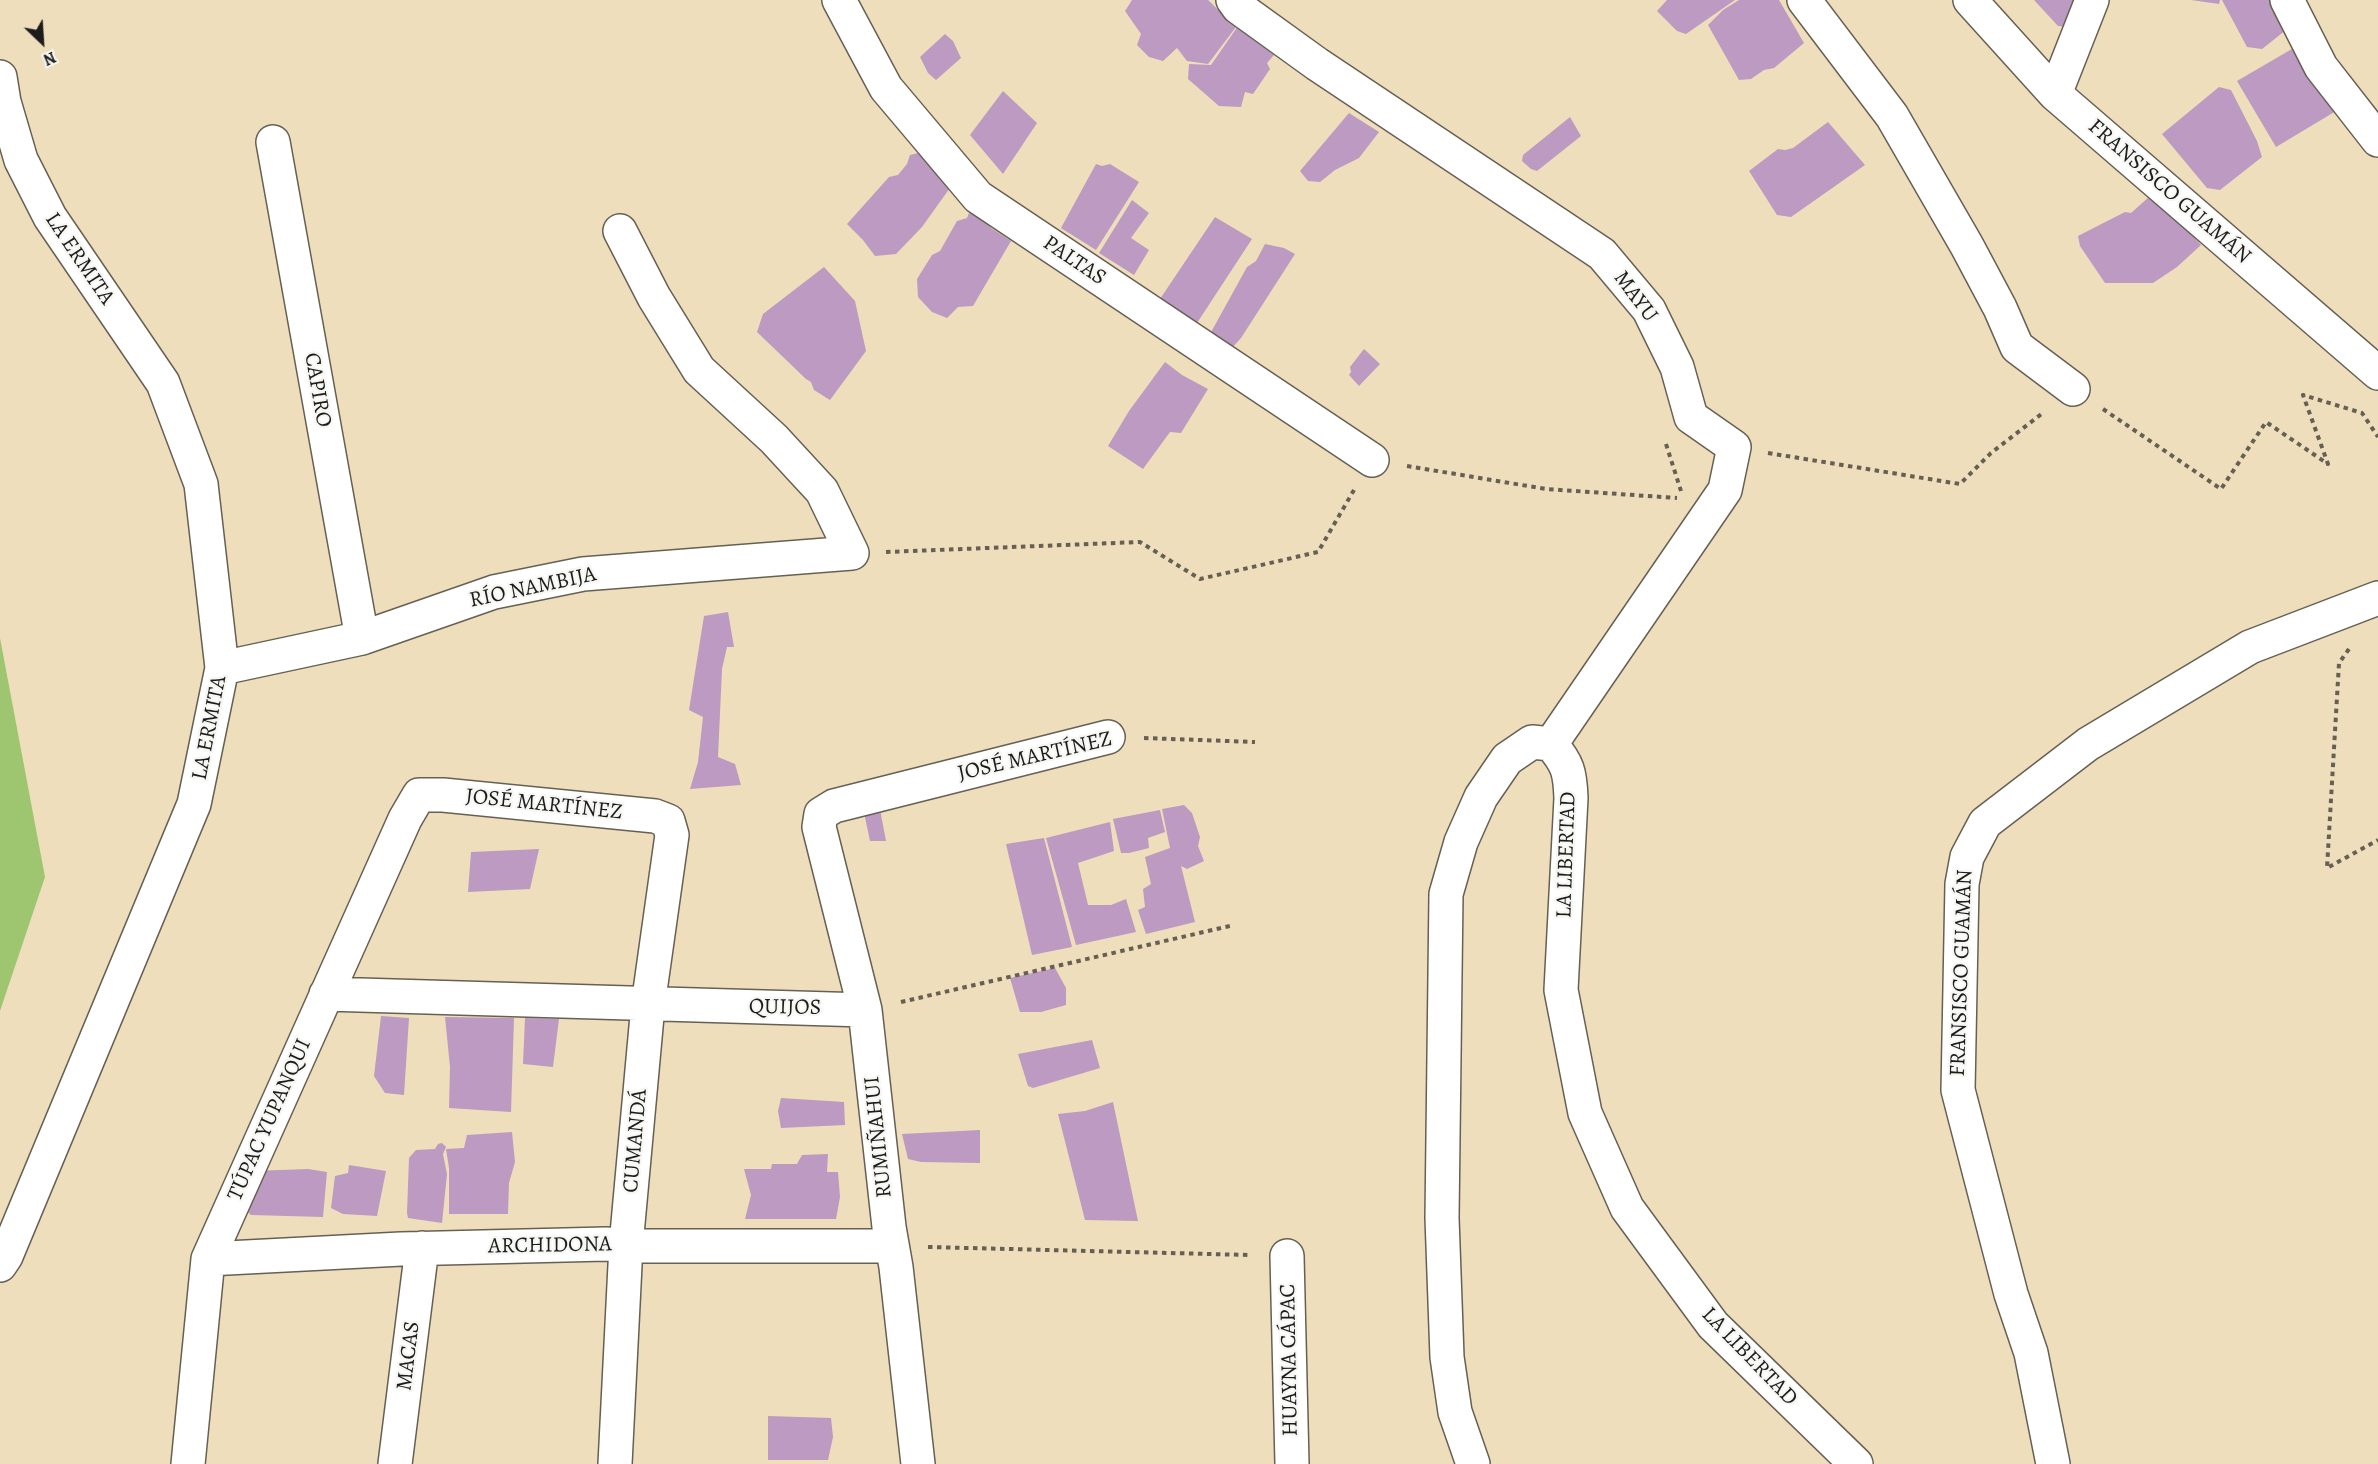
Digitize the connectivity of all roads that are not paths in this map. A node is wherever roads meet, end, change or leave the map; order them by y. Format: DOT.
graph roads {
  1 [pos="839,0"];
  2 [pos="1233,0"];
  3 [pos="1970,0"];
  4 [pos="2092,0"];
  5 [pos="2287,0"];
  6 [pos="1812,7"];
  7 [pos="0,77"];
  8 [pos="2055,94"];
  9 [pos="6,132"];
  10 [pos="2378,140"];
  11 [pos="273,142"];
  12 [pos="620,231"];
  13 [pos="2378,373"];
  14 [pos="2073,389"];
  15 [pos="1372,460"];
  16 [pos="2378,598"];
  17 [pos="362,638"];
  18 [pos="222,668"];
  19 [pos="1108,736"];
  20 [pos="1551,744"];
  21 [pos="419,795"];
  22 [pos="821,814"];
  23 [pos="668,821"];
  24 [pos="326,994"];
  25 [pos="648,1005"];
  26 [pos="865,1010"];
  27 [pos="626,1245"];
  28 [pos="892,1246"];
  29 [pos="422,1248"];
  30 [pos="1287,1256"];
  31 [pos="208,1260"];
  32 [pos="0,1265"];
  33 [pos="188,1464"];
  34 [pos="395,1464"];
  35 [pos="615,1464"];
  36 [pos="918,1464"];
  37 [pos="1292,1464"];
  38 [pos="1473,1464"];
  39 [pos="1856,1464"];
  40 [pos="2053,1464"];
  1 -- 15 [label="street, PALTAS"];
  2 -- 20 [label="street, MAYU"];
  3 -- 8 [label="street, FRANSISCO GUAMÁN"];
  4 -- 8 [label="street"];
  5 -- 10 [label="street"];
  6 -- 14 [label="street"];
  7 -- 9 [label="street, LA ERMITA"];
  8 -- 13 [label="street, FRANSISCO GUAMÁN"];
  9 -- 18 [label="street, LA ERMITA"];
  11 -- 17 [label="street, CAPIRO"];
  12 -- 17 [label="street, RÍO NAMBIJA"];
  16 -- 40 [label="street, FRANSISCO GUAMÁN"];
  17 -- 18 [label="street, RÍO NAMBIJA"];
  18 -- 32 [label="street, LA ERMITA"];
  19 -- 22 [label="street, JOSÉ MARTÍNEZ"];
  20 -- 38 [label="street"];
  20 -- 39 [label="street, LA LIBERTAD"];
  21 -- 23 [label="street, JOSÉ MARTÍNEZ"];
  21 -- 24 [label="street, TÚPAC YUPANQUI"];
  22 -- 26 [label="street, RUMIÑAHUI"];
  23 -- 25 [label="street, CUMANDÁ"];
  24 -- 25 [label="street, QUIJOS"];
  24 -- 31 [label="street, TÚPAC YUPANQUI"];
  25 -- 26 [label="street, QUIJOS"];
  25 -- 27 [label="street, CUMANDÁ"];
  26 -- 28 [label="street, RUMIÑAHUI"];
  27 -- 28 [label="street, ARCHIDONA"];
  27 -- 29 [label="street, ARCHIDONA"];
  27 -- 35 [label="street, CUMANDÁ"];
  28 -- 36 [label="street, RUMIÑAHUI"];
  29 -- 31 [label="street, ARCHIDONA"];
  29 -- 34 [label="street, MACAS"];
  30 -- 37 [label="street, HUAYNA CÁPAC"];
  31 -- 33 [label="street, TÚPAC YUPANQUI"];
}
